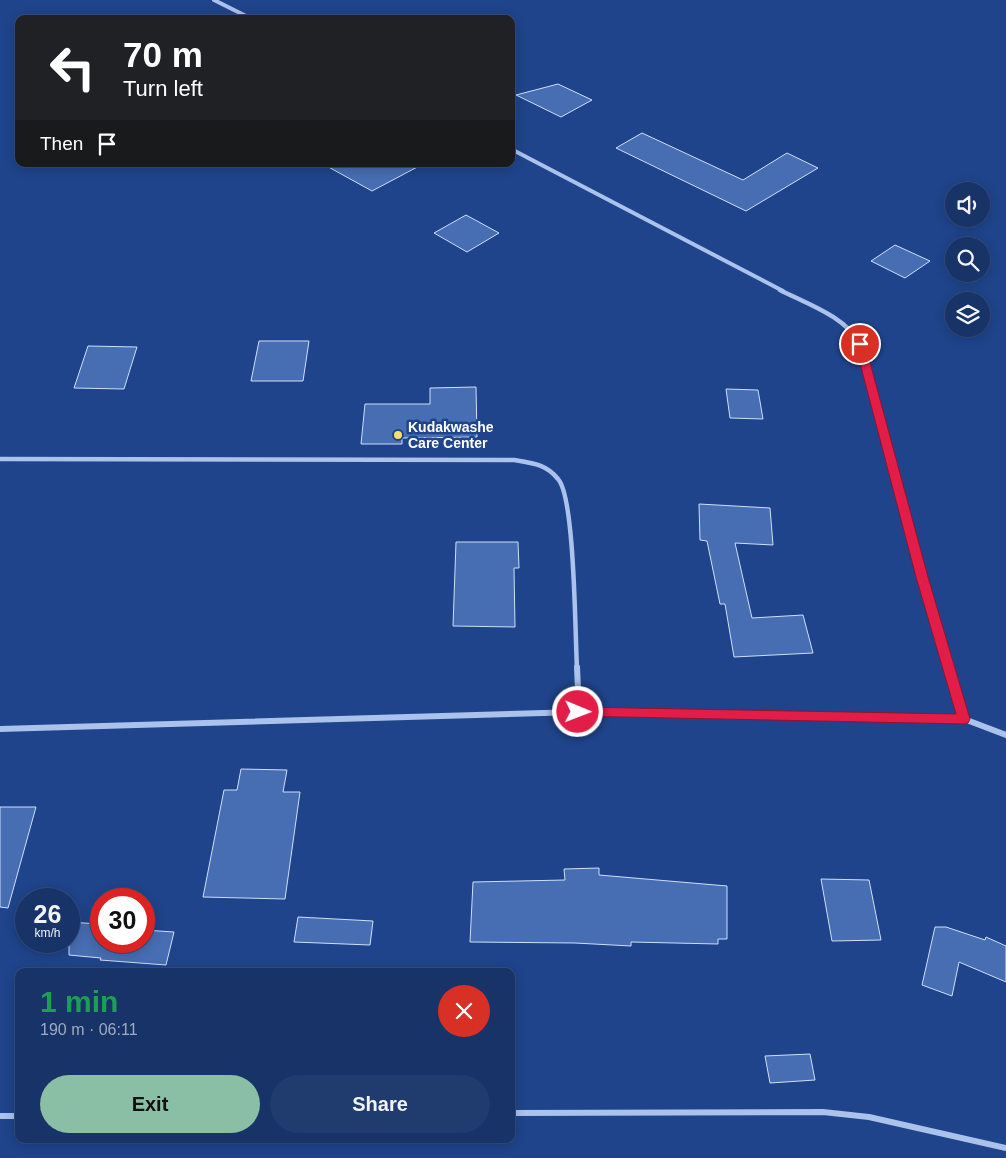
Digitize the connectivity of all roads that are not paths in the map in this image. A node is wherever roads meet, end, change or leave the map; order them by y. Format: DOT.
graph roads {
  1 [pos="214,0"];
  2 [pos="244,15"];
  3 [pos="515,151"];
  4 [pos="0,459"];
  5 [pos="578,712"];
  6 [pos="964,719"];
  7 [pos="0,729"];
  8 [pos="1006,735"];
  9 [pos="515,1113"];
  10 [pos="0,1116"];
  11 [pos="15,1116"];
  12 [pos="1006,1148"];
  1 -- 2 [label="street"];
  3 -- 6 [label="street"];
  4 -- 5 [label="street"];
  5 -- 6 [label="street"];
  5 -- 7 [label="street"];
  6 -- 8 [label="street"];
  9 -- 12 [label="street"];
  10 -- 11 [label="street"];
}
